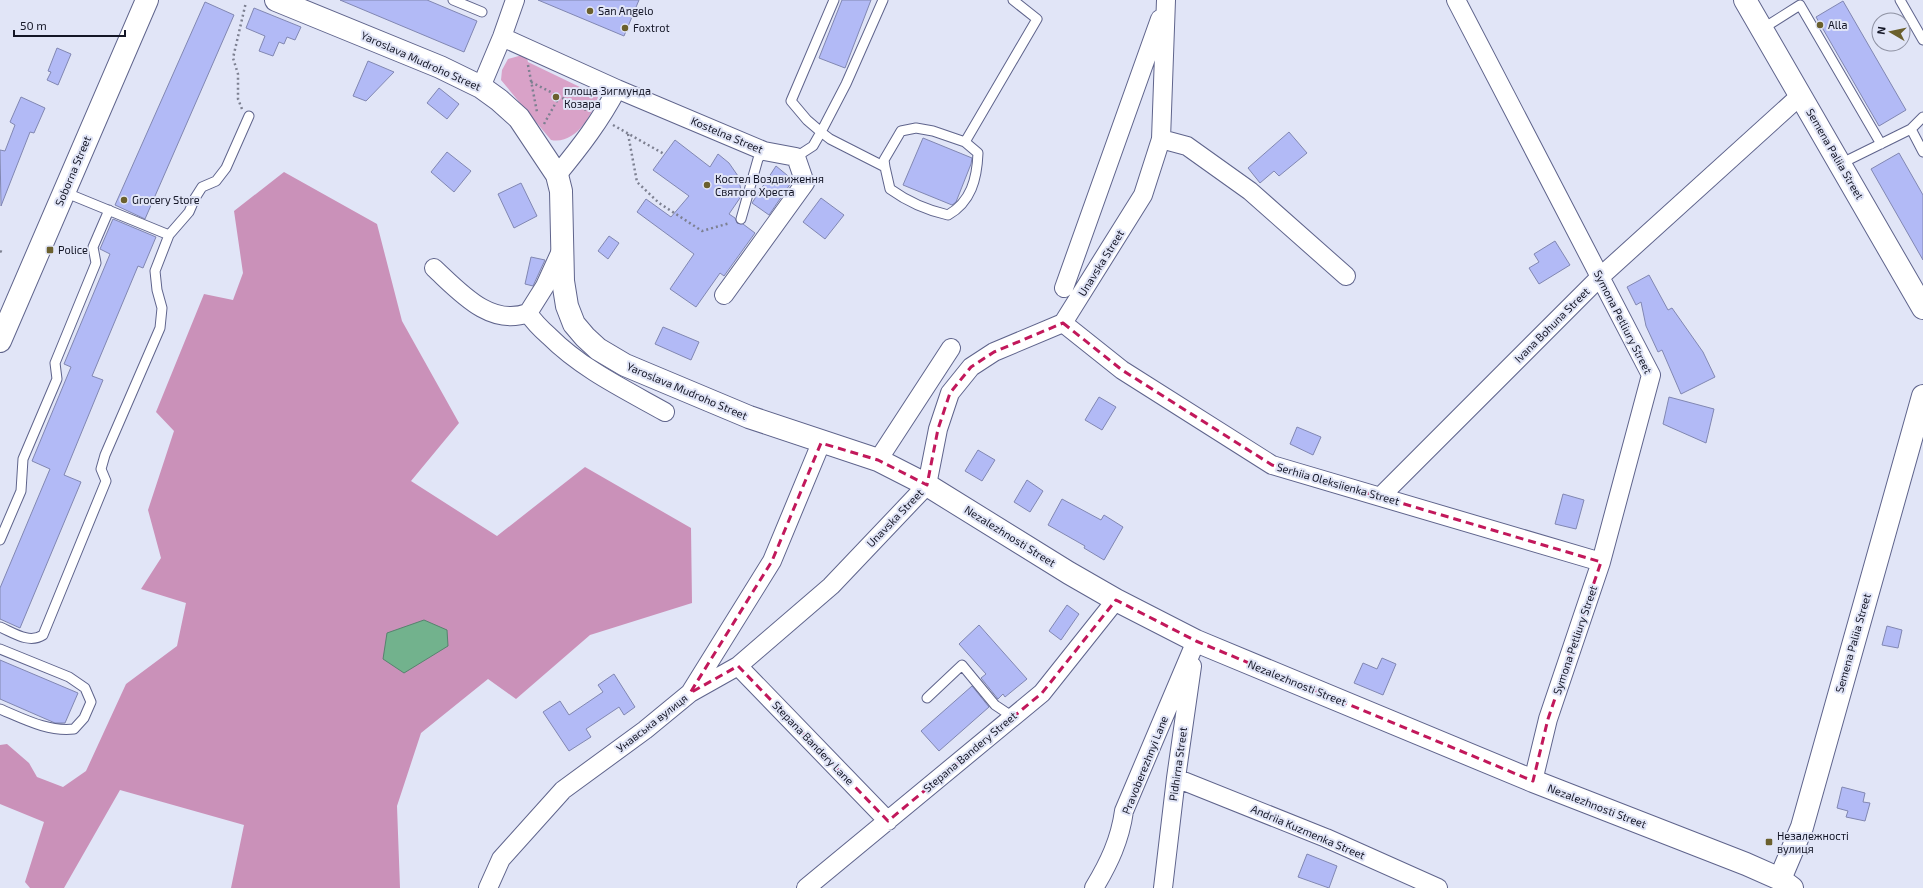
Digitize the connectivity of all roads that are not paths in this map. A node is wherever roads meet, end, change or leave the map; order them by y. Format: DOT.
graph roads {
  1 [pos="147,0"];
  2 [pos="276,0"];
  3 [pos="453,0"];
  4 [pos="515,0"];
  5 [pos="834,0"];
  6 [pos="883,0"];
  7 [pos="1013,0"];
  8 [pos="1456,0"];
  9 [pos="1745,0"];
  10 [pos="1900,0"];
  11 [pos="1165,2"];
  12 [pos="482,12"];
  13 [pos="1762,29"];
  14 [pos="502,38"];
  15 [pos="1923,40"];
  16 [pos="481,87"];
  17 [pos="617,88"];
  18 [pos="1801,95"];
  19 [pos="249,116"];
  20 [pos="1923,117"];
  21 [pos="1911,129"];
  22 [pos="821,132"];
  23 [pos="1161,139"];
  24 [pos="965,142"];
  25 [pos="1881,144"];
  26 [pos="764,151"];
  27 [pos="1923,152"];
  28 [pos="796,157"];
  29 [pos="1840,164"];
  30 [pos="885,167"];
  31 [pos="557,174"];
  32 [pos="64,192"];
  33 [pos="109,210"];
  34 [pos="741,219"];
  35 [pos="169,236"];
  36 [pos="564,244"];
  37 [pos="434,268"];
  38 [pos="1346,276"];
  39 [pos="1600,277"];
  40 [pos="1064,288"];
  41 [pos="724,295"];
  42 [pos="1923,308"];
  43 [pos="528,313"];
  44 [pos="1063,323"];
  45 [pos="2,334"];
  46 [pos="951,348"];
  47 [pos="1923,396"];
  48 [pos="665,412"];
  49 [pos="821,443"];
  50 [pos="878,460"];
  51 [pos="927,485"];
  52 [pos="1381,496"];
  53 [pos="0,540"];
  54 [pos="1601,562"];
  55 [pos="1116,600"];
  56 [pos="0,627"];
  57 [pos="1196,641"];
  58 [pos="0,650"];
  59 [pos="738,666"];
  60 [pos="690,693"];
  61 [pos="927,698"];
  62 [pos="0,709"];
  63 [pos="1013,717"];
  64 [pos="1176,778"];
  65 [pos="1533,781"];
  66 [pos="888,821"];
  67 [pos="1785,885"];
  68 [pos="488,888"];
  69 [pos="806,888"];
  70 [pos="1094,888"];
  71 [pos="1163,888"];
  72 [pos="1438,888"];
  1 -- 32 [label="street, Soborna Street"];
  2 -- 16 [label="street, Yaroslava Mudroho Street"];
  3 -- 12 [label="lane"];
  4 -- 14 [label="street"];
  5 -- 22 [label="lane"];
  6 -- 22 [label="lane"];
  7 -- 24 [label="lane"];
  8 -- 39 [label="street, Symona Petliury Street"];
  9 -- 13 [label="street, Semena Paliia Street"];
  10 -- 15 [label="lane"];
  11 -- 23 [label="street, Unavska Street"];
  11 -- 40 [label="street, Unavska Street"];
  13 -- 18 [label="street, Semena Paliia Street"];
  13 -- 25 [label="lane"];
  14 -- 16 [label="street"];
  14 -- 17 [label="street, Kostelna Street"];
  16 -- 31 [label="street, Yaroslava Mudroho Street"];
  17 -- 26 [label="street, Kostelna Street"];
  17 -- 31 [label="street"];
  18 -- 29 [label="street, Semena Paliia Street"];
  18 -- 39 [label="street, Ivana Bohuna Street"];
  19 -- 35 [label="lane"];
  20 -- 21 [label="lane"];
  21 -- 25 [label="lane"];
  21 -- 27 [label="lane"];
  22 -- 28 [label="lane"];
  22 -- 30 [label="lane"];
  23 -- 38 [label="street"];
  23 -- 44 [label="street, Unavska Street"];
  24 -- 30 [label="lane"];
  24 -- 30 [label="lane"];
  25 -- 29 [label="lane"];
  26 -- 28 [label="street, Kostelna Street"];
  26 -- 34 [label="lane"];
  28 -- 41 [label="street"];
  29 -- 42 [label="street, Semena Paliia Street"];
  31 -- 36 [label="street, Yaroslava Mudroho Street"];
  32 -- 33 [label="lane"];
  32 -- 45 [label="street, Soborna Street"];
  33 -- 35 [label="lane"];
  33 -- 53 [label="lane"];
  35 -- 56 [label="lane"];
  36 -- 43 [label="street, Yaroslava Mudroho Street"];
  36 -- 49 [label="street, Yaroslava Mudroho Street"];
  37 -- 43 [label="street"];
  39 -- 52 [label="street, Ivana Bohuna Street"];
  39 -- 54 [label="street, Symona Petliury Street"];
  43 -- 48 [label="street, Yaroslava Mudroho Street"];
  44 -- 51 [label="street, Unavska Street"];
  44 -- 52 [label="street, Serhiia Oleksiienka Street"];
  46 -- 50 [label="street"];
  47 -- 67 [label="street, Semena Paliia Street"];
  49 -- 50 [label="street, Nezalezhnosti Street"];
  49 -- 60 [label="street, Унавська вулиця"];
  50 -- 51 [label="street, Nezalezhnosti Street"];
  51 -- 55 [label="street, Nezalezhnosti Street"];
  51 -- 59 [label="street, Unavska Street"];
  52 -- 54 [label="street, Serhiia Oleksiienka Street"];
  54 -- 65 [label="street, Symona Petliury Street"];
  55 -- 57 [label="street, Nezalezhnosti Street"];
  55 -- 63 [label="street, Stepana Bandery Street"];
  57 -- 64 [label="street, Pidhirna Street"];
  57 -- 65 [label="street, Nezalezhnosti Street"];
  57 -- 70 [label="street, Pravoberezhnyi Lane"];
  58 -- 62 [label="lane"];
  59 -- 60 [label="street, Unavska Street"];
  59 -- 66 [label="street, Stepana Bandery Lane"];
  60 -- 68 [label="street, Унавська вулиця"];
  61 -- 63 [label="lane"];
  63 -- 66 [label="street, Stepana Bandery Street"];
  64 -- 71 [label="street, Pidhirna Street"];
  64 -- 72 [label="street, Andriia Kuzmenka Street"];
  65 -- 67 [label="street, Nezalezhnosti Street"];
  66 -- 69 [label="street, Stepana Bandery Street"];
}
